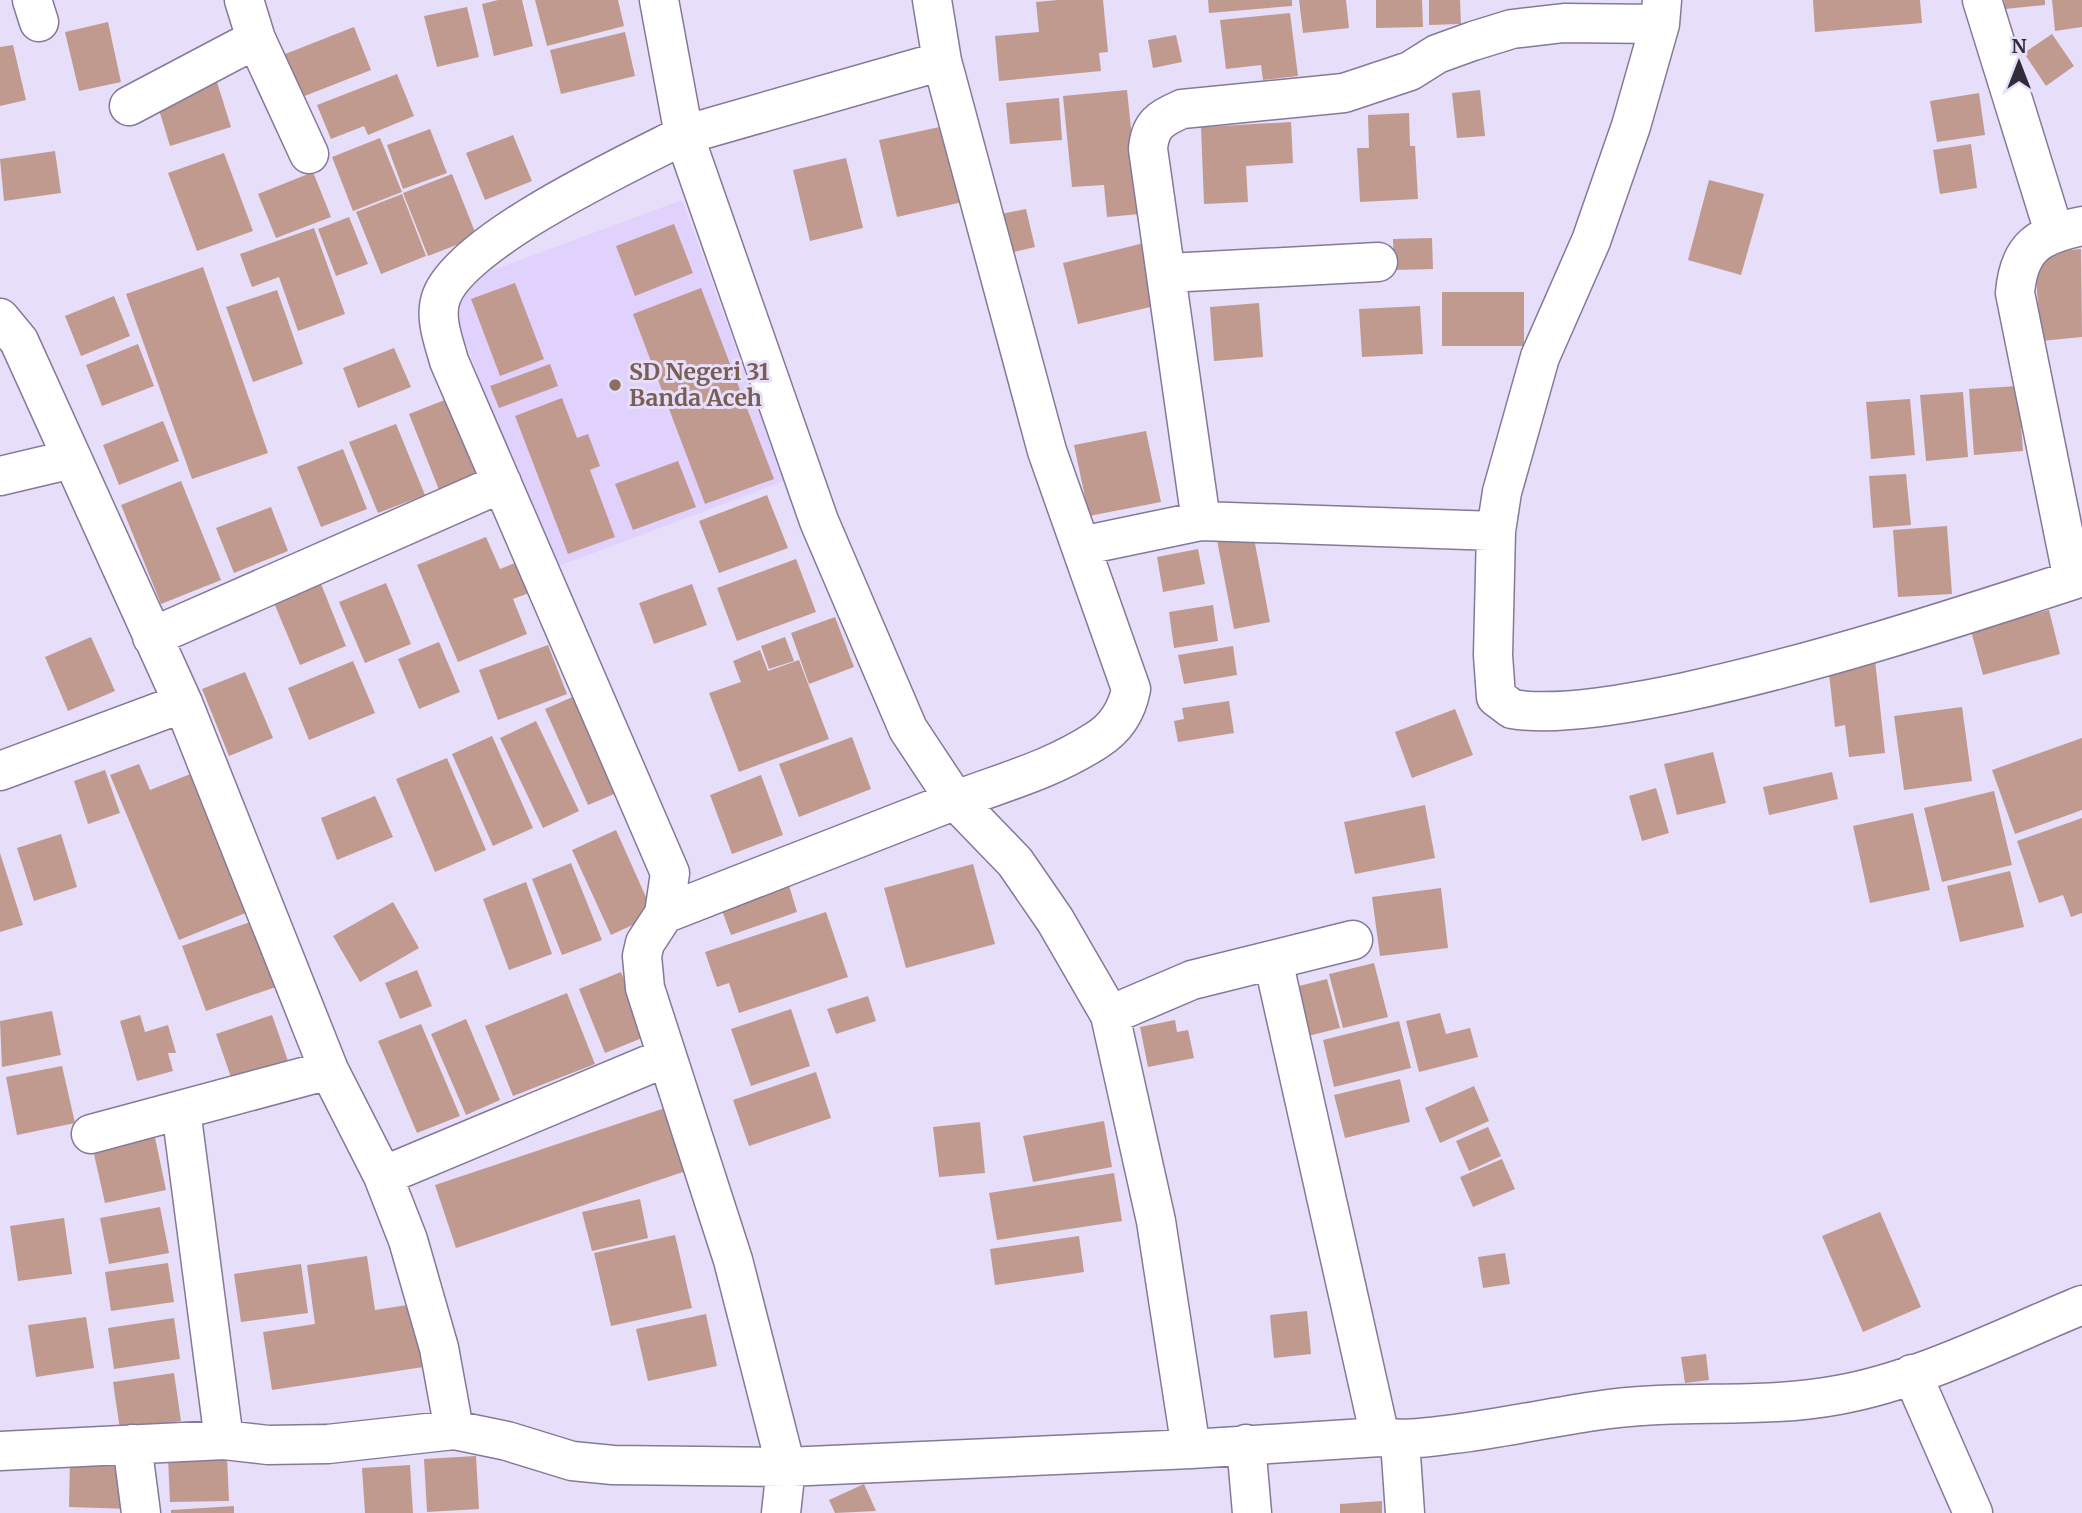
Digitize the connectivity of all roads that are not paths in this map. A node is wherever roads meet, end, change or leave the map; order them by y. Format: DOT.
graph roads {
  1 [pos="244,0"];
  2 [pos="659,0"];
  3 [pos="932,0"];
  4 [pos="1982,0"];
  5 [pos="1661,12"];
  6 [pos="257,39"];
  7 [pos="943,61"];
  8 [pos="129,106"];
  9 [pos="684,135"];
  10 [pos="309,154"];
  11 [pos="2068,229"];
  12 [pos="1378,262"];
  13 [pos="1168,273"];
  14 [pos="0,318"];
  15 [pos="72,459"];
  16 [pos="0,477"];
  17 [pos="502,483"];
  18 [pos="1200,521"];
  19 [pos="1496,531"];
  20 [pos="1081,546"];
  21 [pos="2079,592"];
  22 [pos="152,637"];
  23 [pos="183,703"];
  24 [pos="0,771"];
  25 [pos="955,800"];
  26 [pos="664,914"];
  27 [pos="1353,940"];
  28 [pos="1273,960"];
  29 [pos="1110,1015"];
  30 [pos="667,1057"];
  31 [pos="329,1070"];
  32 [pos="181,1110"];
  33 [pos="91,1134"];
  34 [pos="383,1176"];
  35 [pos="2082,1305"];
  36 [pos="1912,1374"];
  37 [pos="454,1430"];
  38 [pos="1390,1439"];
  39 [pos="225,1440"];
  40 [pos="132,1444"];
  41 [pos="1246,1444"];
  42 [pos="1191,1449"];
  43 [pos="0,1451"];
  44 [pos="786,1467"];
  45 [pos="141,1513"];
  46 [pos="780,1513"];
  47 [pos="1252,1513"];
  48 [pos="1405,1513"];
  49 [pos="1973,1513"];
  1 -- 6 [label="street"];
  2 -- 9 [label="street"];
  3 -- 7 [label="street"];
  4 -- 11 [label="street"];
  5 -- 13 [label="street"];
  5 -- 19 [label="street"];
  6 -- 8 [label="street"];
  6 -- 10 [label="street"];
  7 -- 9 [label="street"];
  7 -- 20 [label="street"];
  9 -- 17 [label="street"];
  9 -- 25 [label="street"];
  11 -- 21 [label="street"];
  12 -- 13 [label="street"];
  13 -- 18 [label="street"];
  14 -- 15 [label="street"];
  15 -- 16 [label="street"];
  15 -- 22 [label="street"];
  17 -- 22 [label="street"];
  17 -- 26 [label="street"];
  18 -- 19 [label="street"];
  18 -- 20 [label="street"];
  19 -- 21 [label="street"];
  20 -- 25 [label="street"];
  22 -- 23 [label="street"];
  23 -- 24 [label="street"];
  23 -- 31 [label="street"];
  25 -- 26 [label="street"];
  25 -- 29 [label="street"];
  26 -- 30 [label="street"];
  27 -- 28 [label="street"];
  28 -- 29 [label="street"];
  28 -- 38 [label="street"];
  29 -- 42 [label="street"];
  30 -- 34 [label="street"];
  30 -- 44 [label="street"];
  31 -- 32 [label="street"];
  31 -- 34 [label="street"];
  32 -- 33 [label="street"];
  32 -- 39 [label="street"];
  34 -- 37 [label="street"];
  35 -- 36 [label="street"];
  36 -- 38 [label="street"];
  36 -- 49 [label="street"];
  37 -- 39 [label="street"];
  37 -- 44 [label="street"];
  38 -- 41 [label="street"];
  38 -- 48 [label="street"];
  39 -- 40 [label="street"];
  40 -- 43 [label="street"];
  40 -- 45 [label="street"];
  41 -- 42 [label="street"];
  41 -- 47 [label="street"];
  42 -- 44 [label="street"];
  44 -- 46 [label="street"];
}
